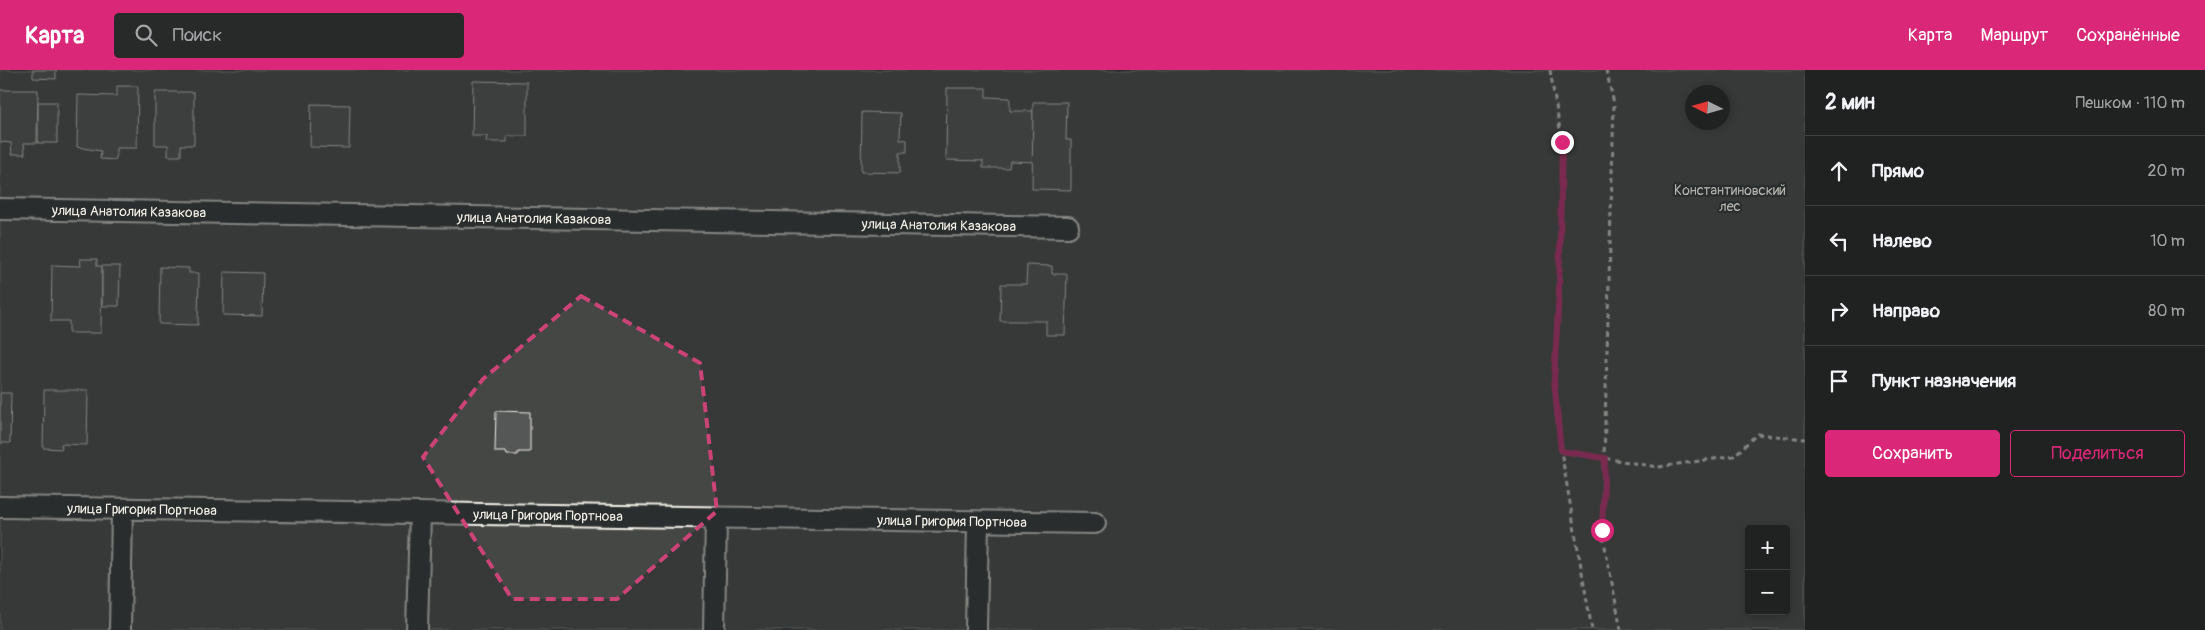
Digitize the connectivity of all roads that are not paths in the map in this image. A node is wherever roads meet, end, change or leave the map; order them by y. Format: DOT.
graph roads {
  1 [pos="0,209"];
  2 [pos="1068,227"];
  3 [pos="0,507"];
  4 [pos="122,509"];
  5 [pos="420,513"];
  6 [pos="716,518"];
  7 [pos="978,522"];
  8 [pos="1095,523"];
  9 [pos="120,630"];
  10 [pos="417,630"];
  11 [pos="714,630"];
  12 [pos="976,630"];
  1 -- 2 [label="street, улица Анатолия Казакова"];
  3 -- 4 [label="street, улица Григория Портнова"];
  4 -- 5 [label="street, улица Григория Портнова"];
  4 -- 9 [label="street"];
  5 -- 6 [label="street, улица Григория Портнова"];
  5 -- 10 [label="street"];
  6 -- 7 [label="street, улица Григория Портнова"];
  6 -- 11 [label="street"];
  7 -- 8 [label="street, улица Григория Портнова"];
  7 -- 12 [label="street"];
}
